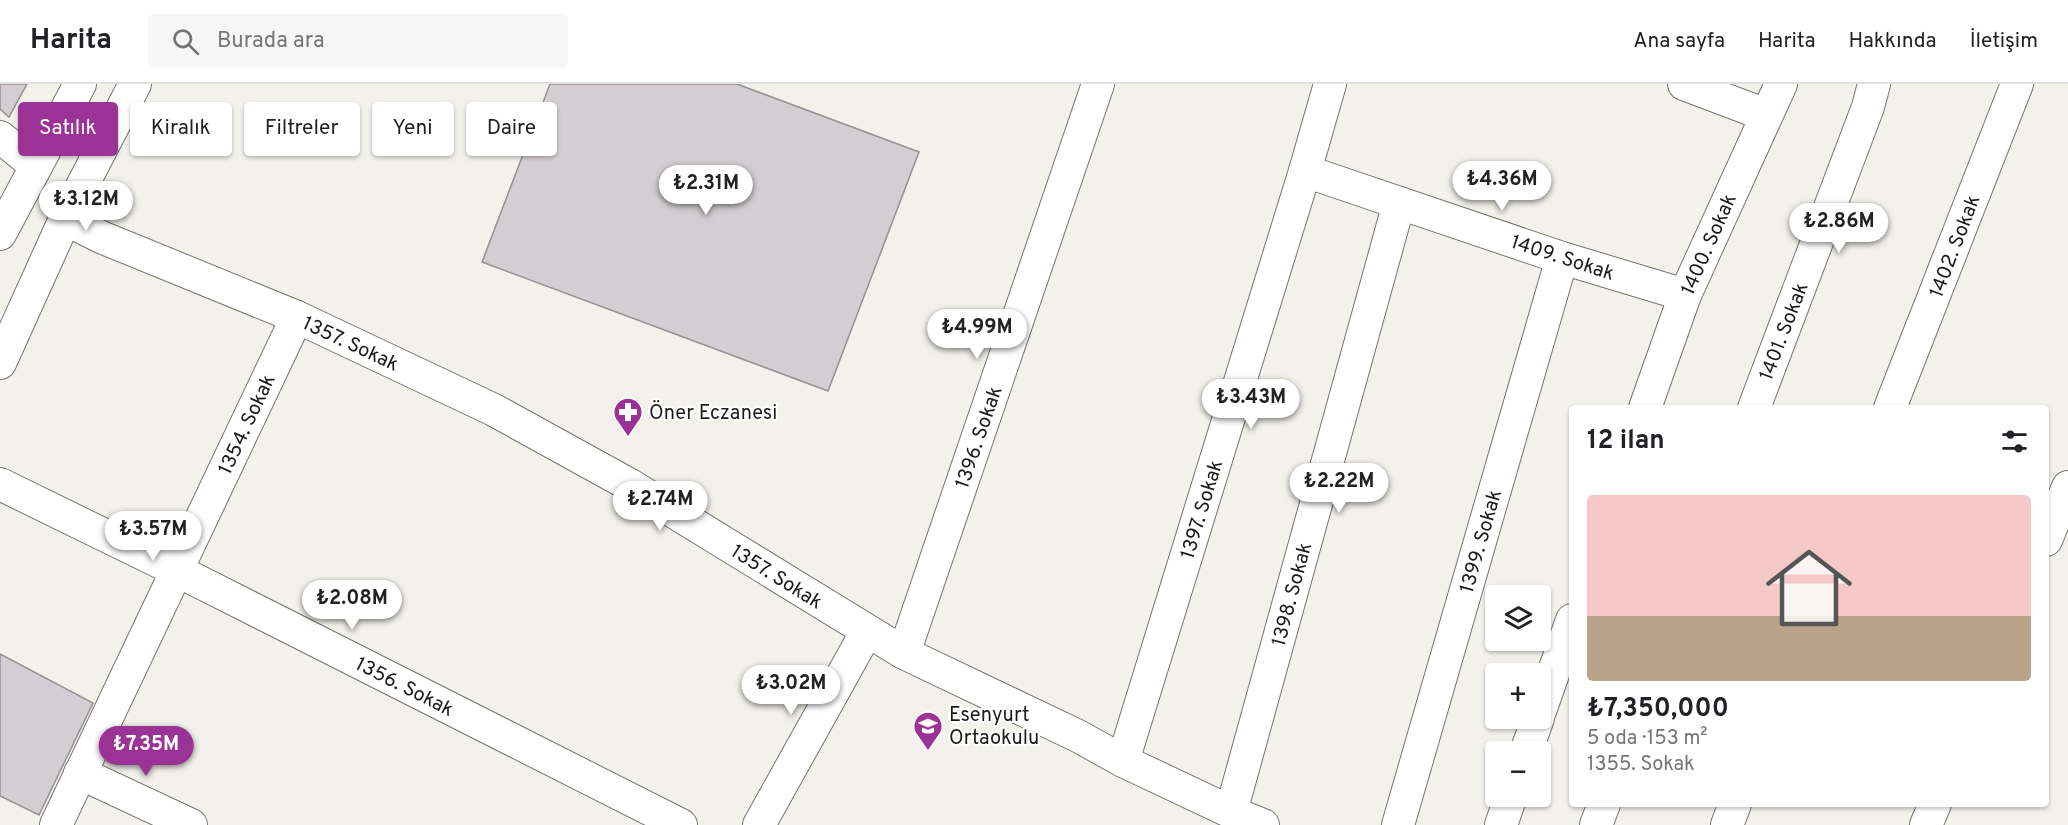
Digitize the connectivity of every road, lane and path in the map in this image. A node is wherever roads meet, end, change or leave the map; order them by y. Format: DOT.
graph roads {
  1 [pos="80,84"];
  2 [pos="135,84"];
  3 [pos="1098,84"];
  4 [pos="1330,84"];
  5 [pos="1684,84"];
  6 [pos="1781,84"];
  7 [pos="1874,84"];
  8 [pos="2017,84"];
  9 [pos="1766,115"];
  10 [pos="0,137"];
  11 [pos="36,166"];
  12 [pos="1305,171"];
  13 [pos="1399,203"];
  14 [pos="65,219"];
  15 [pos="0,234"];
  16 [pos="1562,258"];
  17 [pos="1685,295"];
  18 [pos="297,317"];
  19 [pos="0,363"];
  20 [pos="1647,405"];
  21 [pos="1755,405"];
  22 [pos="1891,405"];
  23 [pos="0,484"];
  24 [pos="2068,488"];
  25 [pos="2049,533"];
  26 [pos="176,570"];
  27 [pos="1569,629"];
  28 [pos="867,630"];
  29 [pos="904,653"];
  30 [pos="1551,680"];
  31 [pos="1123,761"];
  32 [pos="80,773"];
  33 [pos="1507,807"];
  34 [pos="1603,807"];
  35 [pos="1734,807"];
  36 [pos="1934,807"];
  37 [pos="1231,812"];
  38 [pos="56,825"];
  39 [pos="191,825"];
  40 [pos="681,825"];
  41 [pos="759,825"];
  42 [pos="1263,825"];
  43 [pos="1398,825"];
  44 [pos="1501,825"];
  45 [pos="1596,825"];
  46 [pos="1727,825"];
  47 [pos="1926,825"];
  1 -- 11 [label="street"];
  2 -- 14 [label="street"];
  3 -- 29 [label="street, 1396. Sokak"];
  4 -- 12 [label="street, 1397. Sokak"];
  5 -- 9 [label="street"];
  6 -- 9 [label="street, 1400. Sokak"];
  7 -- 21 [label="street, 1401. Sokak"];
  8 -- 22 [label="street, 1402. Sokak"];
  9 -- 17 [label="street, 1400. Sokak"];
  10 -- 11 [label="street"];
  11 -- 15 [label="street"];
  12 -- 13 [label="street, 1409. Sokak"];
  12 -- 31 [label="street, 1397. Sokak"];
  13 -- 16 [label="street, 1409. Sokak"];
  13 -- 37 [label="street, 1398. Sokak"];
  14 -- 18 [label="street, 1357. Sokak"];
  14 -- 19 [label="street"];
  16 -- 17 [label="street, 1409. Sokak"];
  16 -- 43 [label="street, 1399. Sokak"];
  17 -- 20 [label="street, 1400. Sokak"];
  18 -- 26 [label="street, 1354. Sokak"];
  18 -- 28 [label="street, 1357. Sokak"];
  23 -- 26 [label="street, 1356. Sokak"];
  24 -- 25 [label="street"];
  26 -- 32 [label="street, 1354. Sokak"];
  26 -- 40 [label="street, 1356. Sokak"];
  27 -- 30 [label="street"];
  28 -- 29 [label="street, 1357. Sokak"];
  28 -- 41 [label="street"];
  29 -- 31 [label="street, 1357. Sokak"];
  31 -- 37 [label="street, 1357. Sokak"];
  32 -- 38 [label="street, 1354. Sokak"];
  32 -- 39 [label="street"];
  33 -- 44 [label="street"];
  34 -- 45 [label="street"];
  35 -- 46 [label="street"];
  36 -- 47 [label="street"];
  37 -- 42 [label="street, 1357. Sokak"];
}
